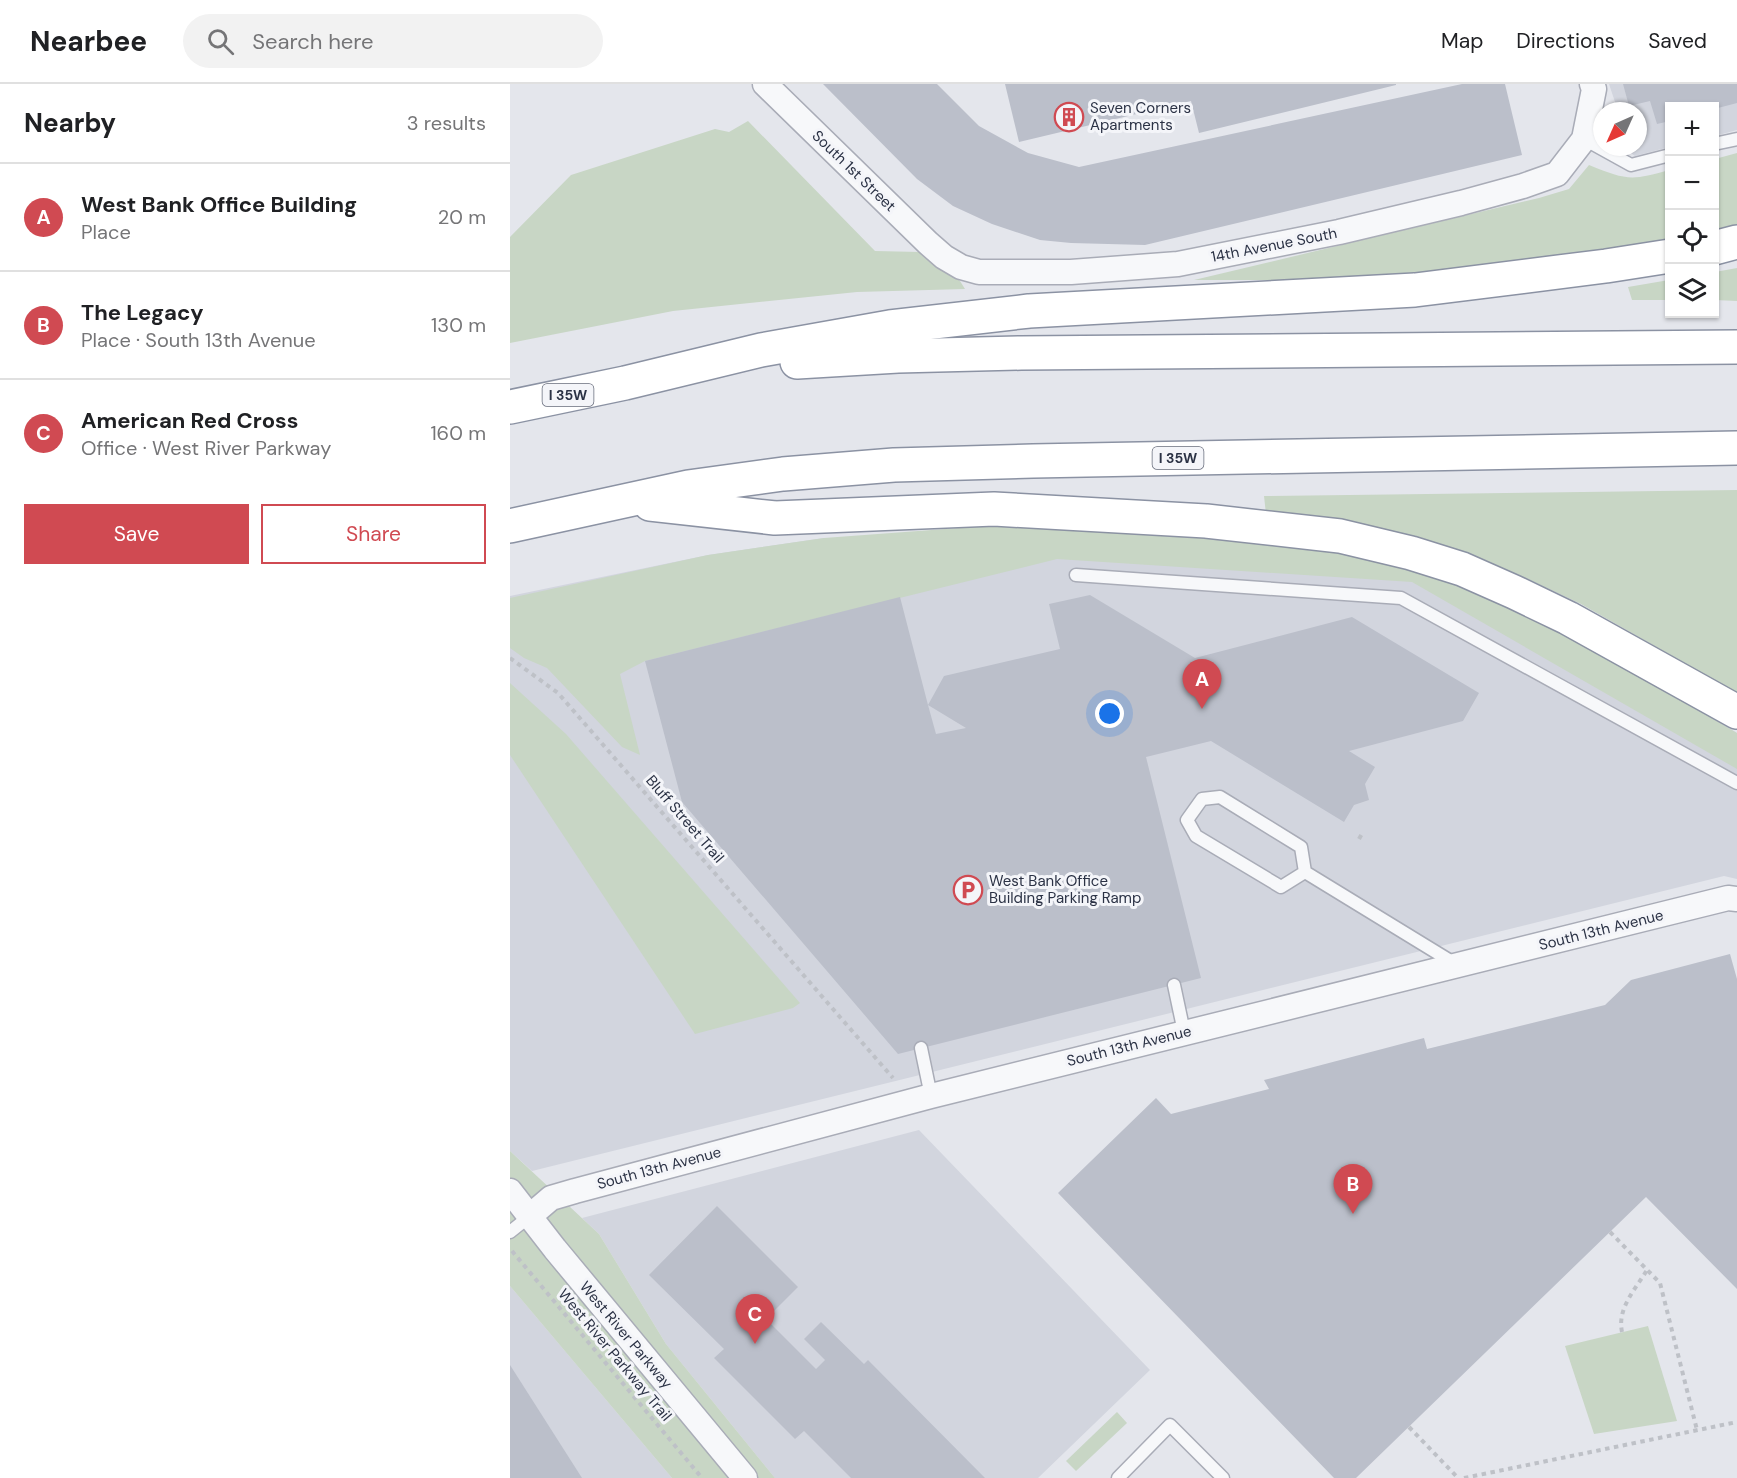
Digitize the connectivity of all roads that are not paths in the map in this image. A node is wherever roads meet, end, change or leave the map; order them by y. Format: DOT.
graph roads {
  1 [pos="765,84"];
  2 [pos="1592,84"];
  3 [pos="1584,139"];
  4 [pos="1737,139"];
  5 [pos="1719,143"];
  6 [pos="1666,156"];
  7 [pos="1737,242"];
  8 [pos="1719,247"];
  9 [pos="944,257"];
  10 [pos="1665,257"];
  11 [pos="1737,347"];
  12 [pos="625,383"];
  13 [pos="510,407"];
  14 [pos="1737,448"];
  15 [pos="621,500"];
  16 [pos="510,526"];
  17 [pos="1076,575"];
  18 [pos="1737,712"];
  19 [pos="1737,783"];
  20 [pos="1305,872"];
  21 [pos="1737,899"];
  22 [pos="1458,966"];
  23 [pos="1174,985"];
  24 [pos="1184,1032"];
  25 [pos="921,1048"];
  26 [pos="931,1095"];
  27 [pos="510,1191"];
  28 [pos="530,1216"];
  29 [pos="510,1232"];
  30 [pos="745,1478"];
  31 [pos="1118,1478"];
  32 [pos="1223,1478"];
  1 -- 9 [label="street, South 1st Street"];
  2 -- 3 [label="street"];
  3 -- 6 [label="lane"];
  3 -- 9 [label="street, 14th Avenue South"];
  4 -- 5 [label="lane"];
  7 -- 8 [label="highway"];
  10 -- 12 [label="highway"];
  11 -- 12 [label="highway, I 35W"];
  12 -- 13 [label="highway, I 35W"];
  14 -- 15 [label="highway, I 35W"];
  15 -- 16 [label="highway, I 35W"];
  15 -- 18 [label="highway"];
  17 -- 19 [label="lane"];
  20 -- 20 [label="lane"];
  20 -- 22 [label="lane"];
  21 -- 22 [label="street, South 13th Avenue"];
  22 -- 24 [label="street, South 13th Avenue"];
  23 -- 24 [label="lane"];
  24 -- 26 [label="street, South 13th Avenue"];
  25 -- 26 [label="lane"];
  26 -- 28 [label="street, South 13th Avenue"];
  27 -- 28 [label="street, West River Parkway"];
  28 -- 29 [label="lane"];
  28 -- 30 [label="street, West River Parkway"];
  31 -- 32 [label="lane"];
}
